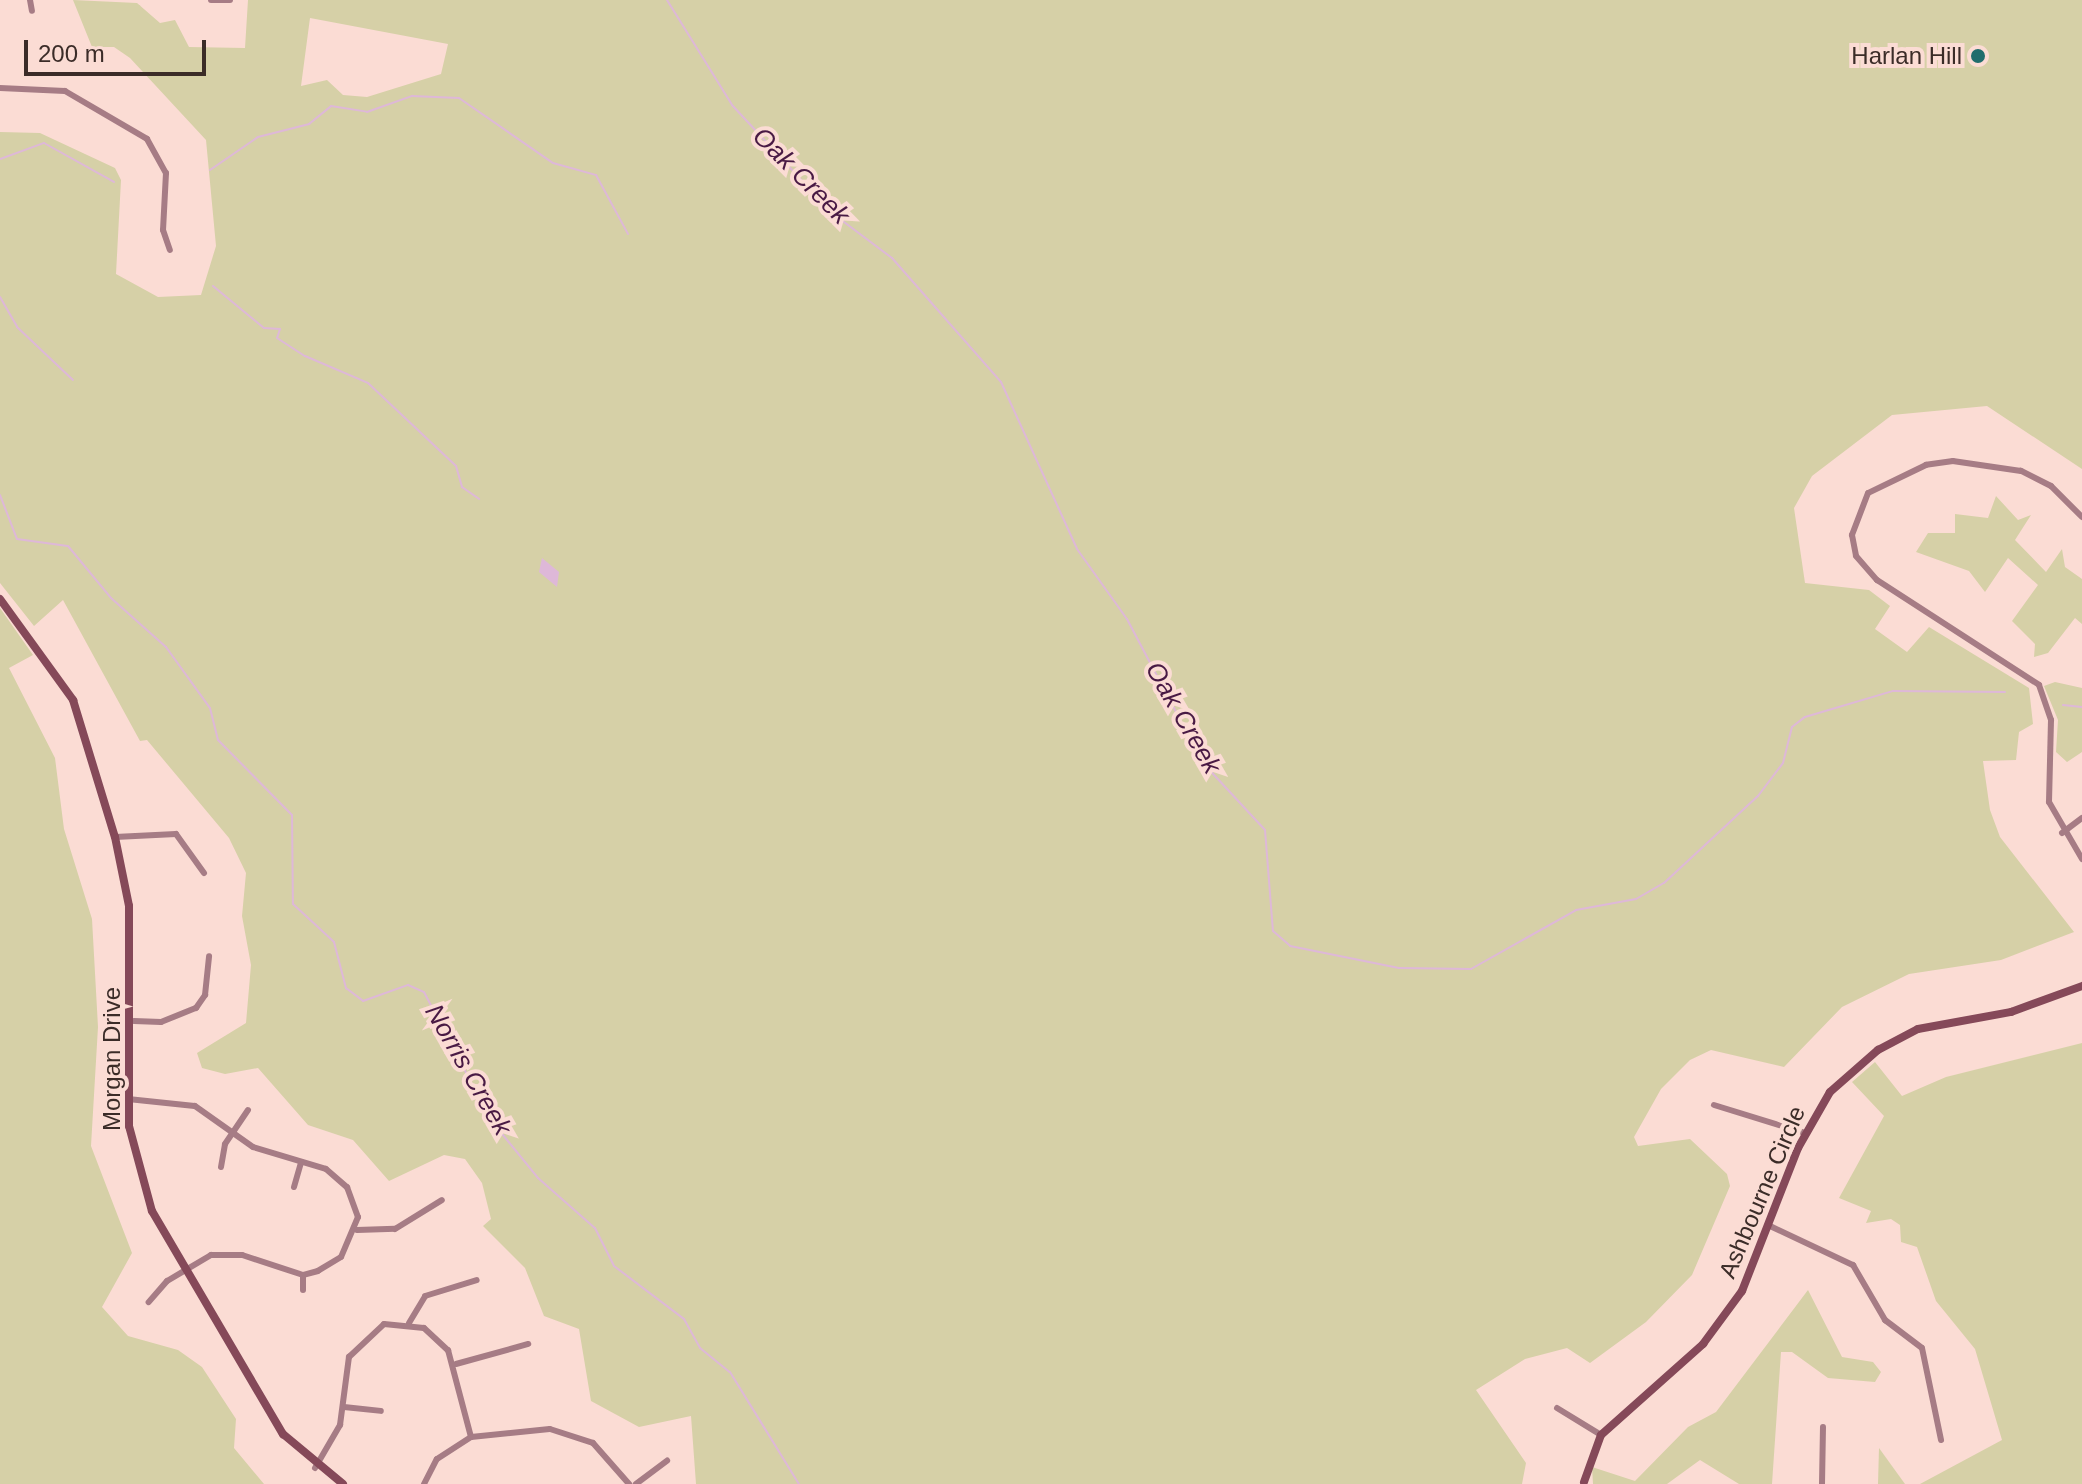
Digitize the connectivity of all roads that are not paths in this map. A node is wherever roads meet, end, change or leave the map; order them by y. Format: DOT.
graph roads {
  1 [pos="30,0"];
  2 [pos="211,0"];
  3 [pos="230,0"];
  4 [pos="32,11"];
  5 [pos="0,88"];
  6 [pos="170,250"];
  7 [pos="2082,517"];
  8 [pos="0,599"];
  9 [pos="2082,818"];
  10 [pos="2062,833"];
  11 [pos="115,837"];
  12 [pos="2082,859"];
  13 [pos="204,873"];
  14 [pos="209,956"];
  15 [pos="2082,986"];
  16 [pos="134,1021"];
  17 [pos="128,1099"];
  18 [pos="1714,1105"];
  19 [pos="248,1110"];
  20 [pos="1805,1133"];
  21 [pos="232,1134"];
  22 [pos="301,1162"];
  23 [pos="221,1167"];
  24 [pos="294,1187"];
  25 [pos="442,1200"];
  26 [pos="1770,1226"];
  27 [pos="357,1230"];
  28 [pos="186,1267"];
  29 [pos="303,1275"];
  30 [pos="477,1280"];
  31 [pos="303,1290"];
  32 [pos="149,1302"];
  33 [pos="409,1323"];
  34 [pos="528,1344"];
  35 [pos="456,1364"];
  36 [pos="344,1407"];
  37 [pos="1557,1408"];
  38 [pos="381,1411"];
  39 [pos="1823,1427"];
  40 [pos="1601,1435"];
  41 [pos="471,1437"];
  42 [pos="1941,1440"];
  43 [pos="667,1461"];
  44 [pos="315,1468"];
  45 [pos="1583,1483"];
  46 [pos="343,1484"];
  47 [pos="424,1484"];
  48 [pos="629,1484"];
  49 [pos="636,1484"];
  50 [pos="1822,1484"];
  1 -- 4 [label="street"];
  2 -- 3 [label="street"];
  5 -- 6 [label="street"];
  7 -- 10 [label="street"];
  8 -- 11 [label="street, Morgan Drive"];
  9 -- 10 [label="street"];
  10 -- 12 [label="street"];
  11 -- 13 [label="street"];
  11 -- 16 [label="street, Morgan Drive"];
  14 -- 16 [label="street"];
  15 -- 20 [label="street, Ashbourne Circle"];
  16 -- 17 [label="street, Morgan Drive"];
  17 -- 21 [label="street"];
  17 -- 28 [label="street, Morgan Drive"];
  18 -- 20 [label="street"];
  19 -- 21 [label="street"];
  20 -- 26 [label="street, Ashbourne Circle"];
  21 -- 22 [label="street"];
  21 -- 23 [label="street"];
  22 -- 24 [label="street"];
  22 -- 27 [label="street"];
  25 -- 27 [label="street"];
  26 -- 40 [label="street, Ashbourne Circle"];
  26 -- 42 [label="street"];
  27 -- 29 [label="street"];
  28 -- 29 [label="street"];
  28 -- 32 [label="street"];
  28 -- 44 [label="street, Morgan Drive"];
  29 -- 31 [label="street"];
  30 -- 33 [label="street"];
  33 -- 35 [label="street"];
  33 -- 36 [label="street"];
  34 -- 35 [label="street"];
  35 -- 41 [label="street"];
  36 -- 38 [label="street"];
  36 -- 44 [label="street"];
  37 -- 40 [label="street"];
  39 -- 50 [label="street"];
  40 -- 45 [label="street, Ashbourne Circle"];
  41 -- 47 [label="street"];
  41 -- 48 [label="street"];
  43 -- 49 [label="street"];
  44 -- 46 [label="street, Morgan Drive"];
}
